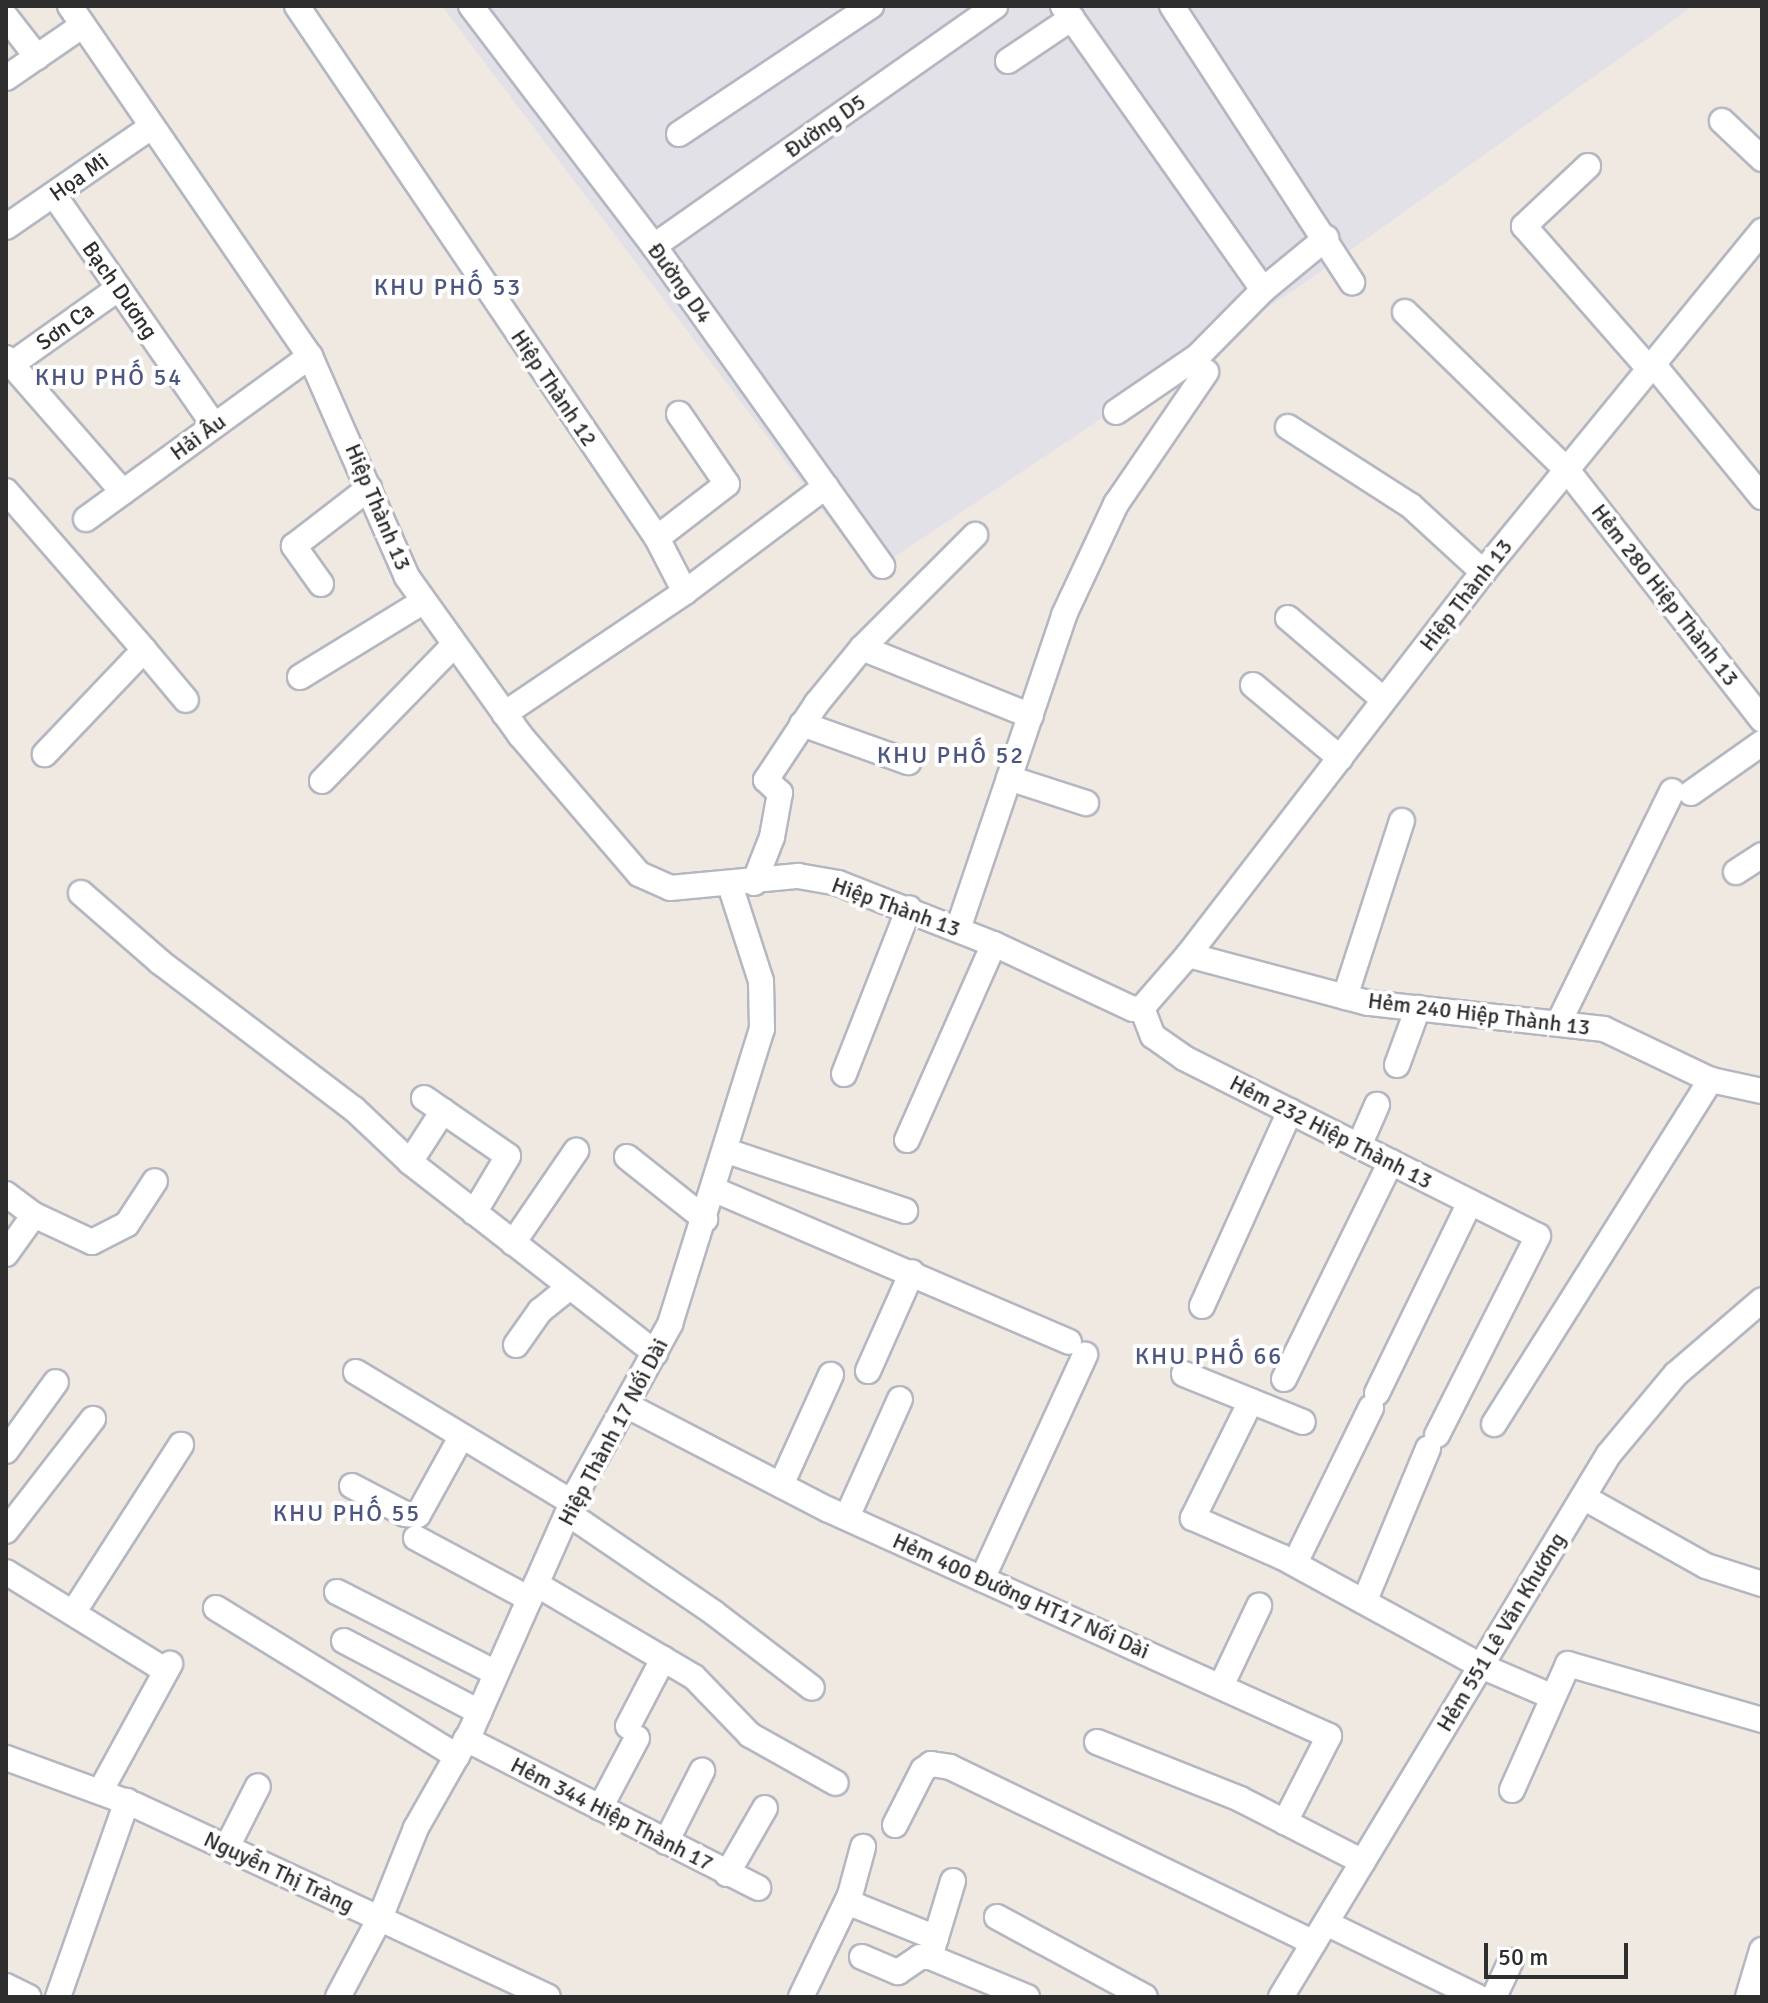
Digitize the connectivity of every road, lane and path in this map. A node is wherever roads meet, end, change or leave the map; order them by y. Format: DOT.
graph roads {
  1 [pos="297,6"];
  2 [pos="471,6"];
  3 [pos="871,6"];
  4 [pos="995,6"];
  5 [pos="1172,6"];
  6 [pos="1068,12"];
  7 [pos="77,16"];
  8 [pos="6,17"];
  9 [pos="37,57"];
  10 [pos="1008,61"];
  11 [pos="6,78"];
  12 [pos="1722,121"];
  13 [pos="151,127"];
  14 [pos="679,134"];
  15 [pos="1762,159"];
  16 [pos="1588,166"];
  17 [pos="54,195"];
  18 [pos="6,227"];
  19 [pos="1762,231"];
  20 [pos="1326,238"];
  21 [pos="654,246"];
  22 [pos="1352,282"];
  23 [pos="119,288"];
  24 [pos="1263,290"];
  25 [pos="1405,312"];
  26 [pos="310,356"];
  27 [pos="9,361"];
  28 [pos="1651,367"];
  29 [pos="1206,372"];
  30 [pos="1116,412"];
  31 [pos="679,414"];
  32 [pos="214,425"];
  33 [pos="1288,427"];
  34 [pos="1567,470"];
  35 [pos="826,486"];
  36 [pos="369,488"];
  37 [pos="6,491"];
  38 [pos="123,492"];
  39 [pos="1762,497"];
  40 [pos="86,519"];
  41 [pos="975,535"];
  42 [pos="657,538"];
  43 [pos="882,566"];
  44 [pos="1483,572"];
  45 [pos="321,584"];
  46 [pos="685,592"];
  47 [pos="424,601"];
  48 [pos="1288,618"];
  49 [pos="454,645"];
  50 [pos="862,648"];
  51 [pos="144,650"];
  52 [pos="300,677"];
  53 [pos="1253,685"];
  54 [pos="186,700"];
  55 [pos="1384,700"];
  56 [pos="504,714"];
  57 [pos="1031,716"];
  58 [pos="1762,720"];
  59 [pos="802,724"];
  60 [pos="1762,743"];
  61 [pos="45,754"];
  62 [pos="1340,758"];
  63 [pos="908,762"];
  64 [pos="1009,778"];
  65 [pos="322,781"];
  66 [pos="1086,803"];
  67 [pos="1402,821"];
  68 [pos="1762,855"];
  69 [pos="1736,872"];
  70 [pos="742,884"];
  71 [pos="81,893"];
  72 [pos="909,908"];
  73 [pos="958,929"];
  74 [pos="994,944"];
  75 [pos="1188,955"];
  76 [pos="1345,997"];
  77 [pos="1142,1008"];
  78 [pos="1418,1008"];
  79 [pos="1559,1022"];
  80 [pos="1397,1065"];
  81 [pos="844,1074"];
  82 [pos="1711,1080"];
  83 [pos="1762,1091"];
  84 [pos="1377,1105"];
  85 [pos="1290,1111"];
  86 [pos="907,1140"];
  87 [pos="1359,1146"];
  88 [pos="576,1151"];
  89 [pos="727,1151"];
  90 [pos="627,1157"];
  91 [pos="410,1162"];
  92 [pos="1391,1162"];
  93 [pos="155,1181"];
  94 [pos="715,1190"];
  95 [pos="6,1194"];
  96 [pos="1470,1202"];
  97 [pos="905,1211"];
  98 [pos="474,1213"];
  99 [pos="34,1215"];
  100 [pos="705,1219"];
  101 [pos="513,1243"];
  102 [pos="6,1254"];
  103 [pos="912,1272"];
  104 [pos="570,1287"];
  105 [pos="1762,1300"];
  106 [pos="1202,1306"];
  107 [pos="516,1345"];
  108 [pos="655,1353"];
  109 [pos="868,1371"];
  110 [pos="356,1372"];
  111 [pos="1184,1374"];
  112 [pos="831,1375"];
  113 [pos="1284,1379"];
  114 [pos="56,1382"];
  115 [pos="900,1399"];
  116 [pos="1251,1401"];
  117 [pos="628,1406"];
  118 [pos="93,1419"];
  119 [pos="1303,1422"];
  120 [pos="1494,1424"];
  121 [pos="461,1437"];
  122 [pos="181,1445"];
  123 [pos="6,1451"];
  124 [pos="781,1485"];
  125 [pos="352,1486"];
  126 [pos="1583,1497"];
  127 [pos="571,1509"];
  128 [pos="847,1517"];
  129 [pos="6,1531"];
  130 [pos="416,1538"];
  131 [pos="1295,1563"];
  132 [pos="6,1572"];
  133 [pos="982,1579"];
  134 [pos="1762,1584"];
  135 [pos="533,1591"];
  136 [pos="337,1592"];
  137 [pos="1365,1600"];
  138 [pos="1259,1606"];
  139 [pos="216,1608"];
  140 [pos="73,1613"];
  141 [pos="344,1641"];
  142 [pos="663,1659"];
  143 [pos="1481,1666"];
  144 [pos="496,1673"];
  145 [pos="1221,1686"];
  146 [pos="812,1688"];
  147 [pos="1553,1697"];
  148 [pos="479,1712"];
  149 [pos="1762,1720"];
  150 [pos="1097,1742"];
  151 [pos="462,1747"];
  152 [pos="6,1758"];
  153 [pos="702,1771"];
  154 [pos="836,1783"];
  155 [pos="258,1786"];
  156 [pos="101,1790"];
  157 [pos="1512,1790"];
  158 [pos="127,1801"];
  159 [pos="600,1808"];
  160 [pos="765,1808"];
  161 [pos="1285,1822"];
  162 [pos="895,1825"];
  163 [pos="666,1842"];
  164 [pos="227,1847"];
  165 [pos="863,1847"];
  166 [pos="1363,1862"];
  167 [pos="727,1874"];
  168 [pos="953,1881"];
  169 [pos="758,1888"];
  170 [pos="847,1902"];
  171 [pos="997,1917"];
  172 [pos="380,1918"];
  173 [pos="1320,1933"];
  174 [pos="933,1948"];
  175 [pos="1762,1950"];
  176 [pos="862,1957"];
  177 [pos="1511,1961"];
  178 [pos="6,1986"];
  179 [pos="517,1991"];
  180 [pos="29,1997"];
  181 [pos="58,1997"];
  182 [pos="338,1997"];
  183 [pos="548,1997"];
  184 [pos="801,1997"];
  185 [pos="1027,1997"];
  186 [pos="1145,1997"];
  187 [pos="1281,1997"];
  188 [pos="1478,1997"];
  189 [pos="1494,1997"];
  190 [pos="1748,1997"];
  1 -- 42 [label="street, Hiệp Thành 12"];
  2 -- 21 [label="street, Đường D4"];
  3 -- 14 [label="street"];
  4 -- 21 [label="street, Đường D5"];
  5 -- 20 [label="street"];
  6 -- 10 [label="street"];
  6 -- 24 [label="street"];
  7 -- 9 [label="street"];
  7 -- 13 [label="street, Hiệp Thành 13"];
  8 -- 9 [label="street"];
  9 -- 11 [label="street"];
  12 -- 15 [label="street"];
  13 -- 17 [label="street, Họa Mi"];
  13 -- 26 [label="street, Hiệp Thành 13"];
  16 -- 28 [label="street"];
  17 -- 18 [label="street, Họa Mi"];
  17 -- 23 [label="street, Bạch Dương"];
  19 -- 28 [label="street, Hiệp Thành 13"];
  20 -- 22 [label="street"];
  20 -- 24 [label="street"];
  21 -- 35 [label="street, Đường D4"];
  23 -- 27 [label="street, Sơn Ca"];
  23 -- 32 [label="street, Bạch Dương"];
  24 -- 30 [label="street"];
  25 -- 34 [label="street, Hẻm 280 Hiệp Thành 13"];
  26 -- 32 [label="street, Hải Âu"];
  26 -- 36 [label="street, Hiệp Thành 13"];
  27 -- 38 [label="street"];
  28 -- 34 [label="street, Hiệp Thành 13"];
  28 -- 39 [label="street"];
  29 -- 57 [label="street"];
  31 -- 42 [label="street"];
  32 -- 38 [label="street, Hải Âu"];
  33 -- 44 [label="street"];
  34 -- 44 [label="street, Hiệp Thành 13"];
  34 -- 58 [label="street, Hẻm 280 Hiệp Thành 13"];
  35 -- 43 [label="street, Đường D4"];
  35 -- 46 [label="street"];
  36 -- 45 [label="street"];
  36 -- 47 [label="street, Hiệp Thành 13"];
  37 -- 51 [label="street"];
  38 -- 40 [label="street, Hải Âu"];
  41 -- 50 [label="street"];
  42 -- 46 [label="street, Hiệp Thành 12"];
  44 -- 55 [label="street, Hiệp Thành 13"];
  46 -- 56 [label="street"];
  47 -- 49 [label="street, Hiệp Thành 13"];
  47 -- 52 [label="street"];
  48 -- 55 [label="street"];
  49 -- 56 [label="street, Hiệp Thành 13"];
  49 -- 65 [label="street"];
  50 -- 57 [label="street"];
  50 -- 59 [label="street"];
  51 -- 54 [label="street"];
  51 -- 61 [label="street"];
  53 -- 62 [label="street"];
  55 -- 62 [label="street, Hiệp Thành 13"];
  56 -- 70 [label="street, Hiệp Thành 13"];
  57 -- 64 [label="street"];
  59 -- 63 [label="street"];
  59 -- 70 [label="street"];
  60 -- 79 [label="street"];
  62 -- 75 [label="street, Hiệp Thành 13"];
  64 -- 66 [label="street"];
  64 -- 73 [label="street"];
  67 -- 76 [label="street"];
  68 -- 69 [label="street"];
  70 -- 72 [label="street, Hiệp Thành 13"];
  70 -- 89 [label="street, Hiệp Thành 17 Nối Dài"];
  71 -- 91 [label="street"];
  72 -- 73 [label="street, Hiệp Thành 13"];
  72 -- 81 [label="street"];
  73 -- 74 [label="street, Hiệp Thành 13"];
  74 -- 77 [label="street, Hiệp Thành 13"];
  74 -- 86 [label="street"];
  75 -- 76 [label="street, Hẻm 240 Hiệp Thành 13"];
  75 -- 77 [label="street, Hiệp Thành 13"];
  76 -- 78 [label="street, Hẻm 240 Hiệp Thành 13"];
  77 -- 85 [label="street, Hẻm 232 Hiệp Thành 13"];
  78 -- 79 [label="street, Hẻm 240 Hiệp Thành 13"];
  78 -- 80 [label="street"];
  79 -- 82 [label="street, Hẻm 240 Hiệp Thành 13"];
  82 -- 83 [label="street, Hẻm 240 Hiệp Thành 13"];
  82 -- 120 [label="street"];
  84 -- 87 [label="street"];
  85 -- 87 [label="street, Hẻm 232 Hiệp Thành 13"];
  85 -- 106 [label="street"];
  87 -- 92 [label="street, Hẻm 232 Hiệp Thành 13"];
  88 -- 101 [label="street"];
  89 -- 94 [label="street, Hiệp Thành 17 Nối Dài"];
  89 -- 97 [label="street"];
  90 -- 100 [label="street"];
  91 -- 98 [label="street"];
  91 -- 98 [label="street"];
  92 -- 96 [label="street, Hẻm 232 Hiệp Thành 13"];
  92 -- 113 [label="street"];
  93 -- 99 [label="street"];
  94 -- 100 [label="street, Hiệp Thành 17 Nối Dài"];
  94 -- 103 [label="street"];
  95 -- 99 [label="street"];
  96 -- 131 [label="street"];
  96 -- 137 [label="street, Hẻm 232 Hiệp Thành 13"];
  98 -- 101 [label="street"];
  99 -- 102 [label="street"];
  100 -- 108 [label="street, Hiệp Thành 17 Nối Dài"];
  101 -- 104 [label="street"];
  103 -- 109 [label="street"];
  103 -- 133 [label="street"];
  104 -- 107 [label="street"];
  104 -- 108 [label="street"];
  105 -- 126 [label="street, Hẻm 551 Lê Văn Khương"];
  108 -- 117 [label="street, Hiệp Thành 17 Nối Dài"];
  110 -- 121 [label="street"];
  111 -- 116 [label="street"];
  112 -- 124 [label="street"];
  114 -- 123 [label="street"];
  115 -- 128 [label="street"];
  116 -- 119 [label="street"];
  116 -- 131 [label="street"];
  117 -- 124 [label="street, Hẻm 400 Đường HT17 Nối Dài"];
  117 -- 127 [label="street, Hiệp Thành 17 Nối Dài"];
  118 -- 129 [label="street"];
  121 -- 125 [label="street"];
  121 -- 127 [label="street"];
  122 -- 140 [label="street"];
  124 -- 128 [label="street, Hẻm 400 Đường HT17 Nối Dài"];
  126 -- 134 [label="street"];
  126 -- 143 [label="street, Hẻm 551 Lê Văn Khương"];
  127 -- 135 [label="street, Hiệp Thành 17 Nối Dài"];
  127 -- 146 [label="street"];
  128 -- 133 [label="street, Hẻm 400 Đường HT17 Nối Dài"];
  130 -- 135 [label="street"];
  131 -- 137 [label="street"];
  132 -- 140 [label="street"];
  133 -- 145 [label="street, Hẻm 400 Đường HT17 Nối Dài"];
  135 -- 142 [label="street"];
  135 -- 144 [label="street, Hiệp Thành 17 Nối Dài"];
  136 -- 144 [label="street"];
  137 -- 143 [label="street"];
  138 -- 145 [label="street"];
  139 -- 151 [label="street, Hẻm 344 Hiệp Thành 17"];
  140 -- 156 [label="street"];
  141 -- 148 [label="street"];
  142 -- 154 [label="street"];
  142 -- 159 [label="street"];
  143 -- 147 [label="street"];
  143 -- 166 [label="street, Hẻm 551 Lê Văn Khương"];
  144 -- 148 [label="street, Hiệp Thành 17 Nối Dài"];
  145 -- 161 [label="street, Hẻm 400 Đường HT17 Nối Dài"];
  147 -- 149 [label="street"];
  147 -- 157 [label="street"];
  148 -- 151 [label="street, Hiệp Thành 17 Nối Dài"];
  150 -- 161 [label="street"];
  151 -- 159 [label="street, Hẻm 344 Hiệp Thành 17"];
  151 -- 172 [label="street, Hiệp Thành 17 Nối Dài"];
  152 -- 156 [label="street, Nguyễn Thị Tràng"];
  153 -- 163 [label="street"];
  155 -- 164 [label="street"];
  156 -- 158 [label="street, Nguyễn Thị Tràng"];
  158 -- 164 [label="street, Nguyễn Thị Tràng"];
  158 -- 181 [label="street"];
  159 -- 163 [label="street, Hẻm 344 Hiệp Thành 17"];
  160 -- 167 [label="street"];
  161 -- 166 [label="street"];
  162 -- 173 [label="street"];
  163 -- 167 [label="street, Hẻm 344 Hiệp Thành 17"];
  164 -- 172 [label="street, Nguyễn Thị Tràng"];
  165 -- 170 [label="street"];
  166 -- 173 [label="street, Hẻm 551 Lê Văn Khương"];
  167 -- 169 [label="street, Hẻm 344 Hiệp Thành 17"];
  168 -- 174 [label="street"];
  170 -- 174 [label="street"];
  170 -- 184 [label="street"];
  171 -- 186 [label="street"];
  172 -- 179 [label="street, Nguyễn Thị Tràng"];
  172 -- 182 [label="street, Hiệp Thành 17 Nối Dài"];
  173 -- 187 [label="street, Hẻm 551 Lê Văn Khương"];
  173 -- 188 [label="street"];
  174 -- 176 [label="street"];
  174 -- 185 [label="street"];
  175 -- 190 [label="street"];
  177 -- 189 [label="street"];
  178 -- 180 [label="street"];
  179 -- 183 [label="street, Nguyễn Thị Tràng"];
}
